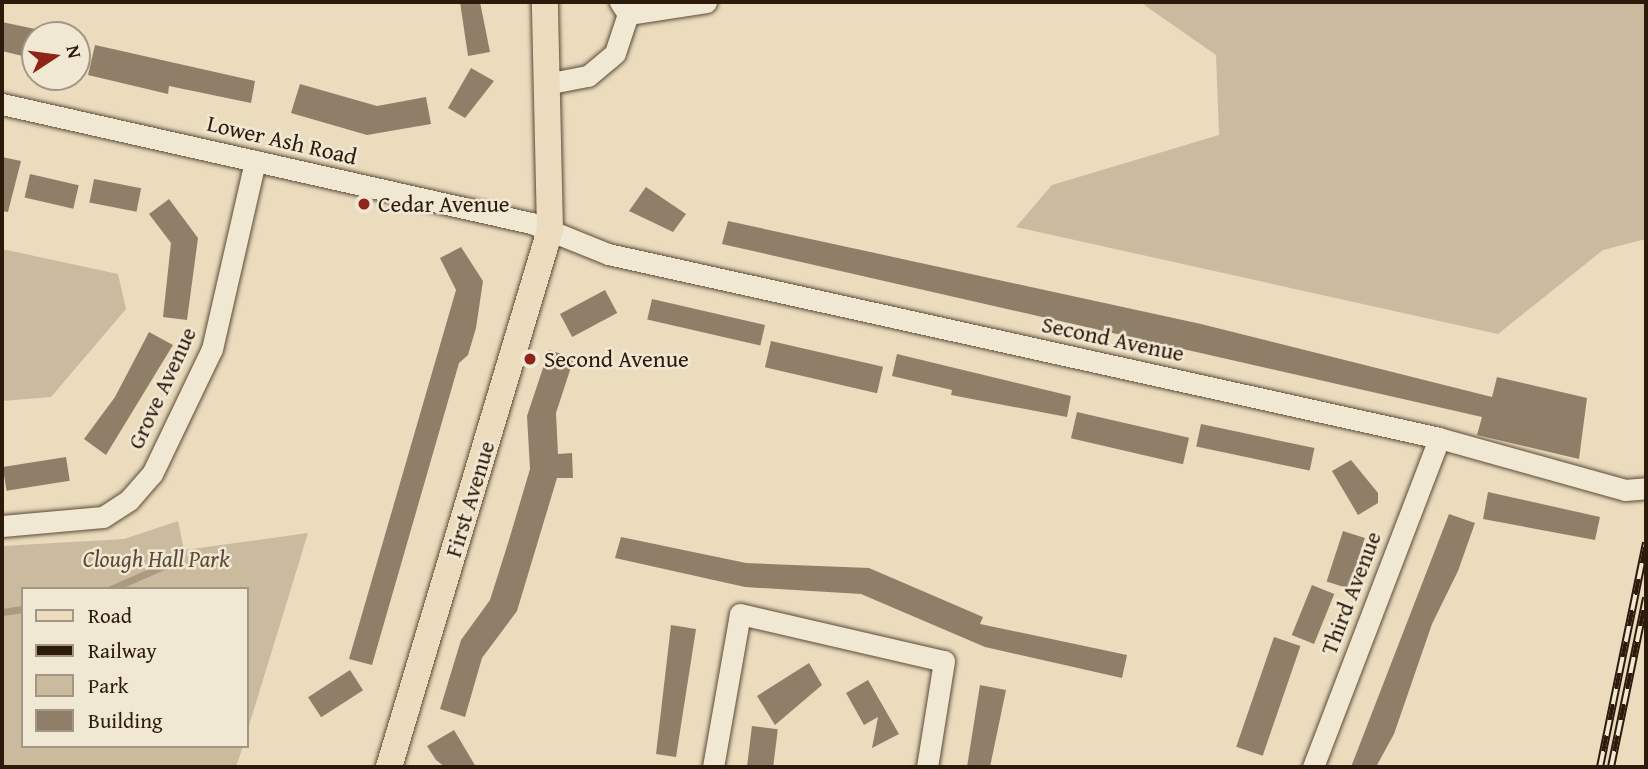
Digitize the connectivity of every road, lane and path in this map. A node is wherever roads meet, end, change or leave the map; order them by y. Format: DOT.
graph roads {
  1 [pos="545,2"];
  2 [pos="706,2"];
  3 [pos="624,8"];
  4 [pos="551,83"];
  5 [pos="2,104"];
  6 [pos="255,161"];
  7 [pos="550,230"];
  8 [pos="1439,438"];
  9 [pos="1646,488"];
  10 [pos="2,526"];
  11 [pos="389,767"];
  12 [pos="713,767"];
  13 [pos="927,767"];
  14 [pos="1313,767"];
  1 -- 4 [label="main road"];
  2 -- 3 [label="street"];
  3 -- 4 [label="street"];
  4 -- 7 [label="main road"];
  5 -- 6 [label="street, Lower Ash Road"];
  6 -- 7 [label="street, Lower Ash Road"];
  6 -- 10 [label="street, Grove Avenue"];
  7 -- 8 [label="street, Second Avenue"];
  7 -- 11 [label="main road, First Avenue"];
  8 -- 9 [label="street, Second Avenue"];
  8 -- 14 [label="street, Third Avenue"];
  12 -- 13 [label="street"];
}
